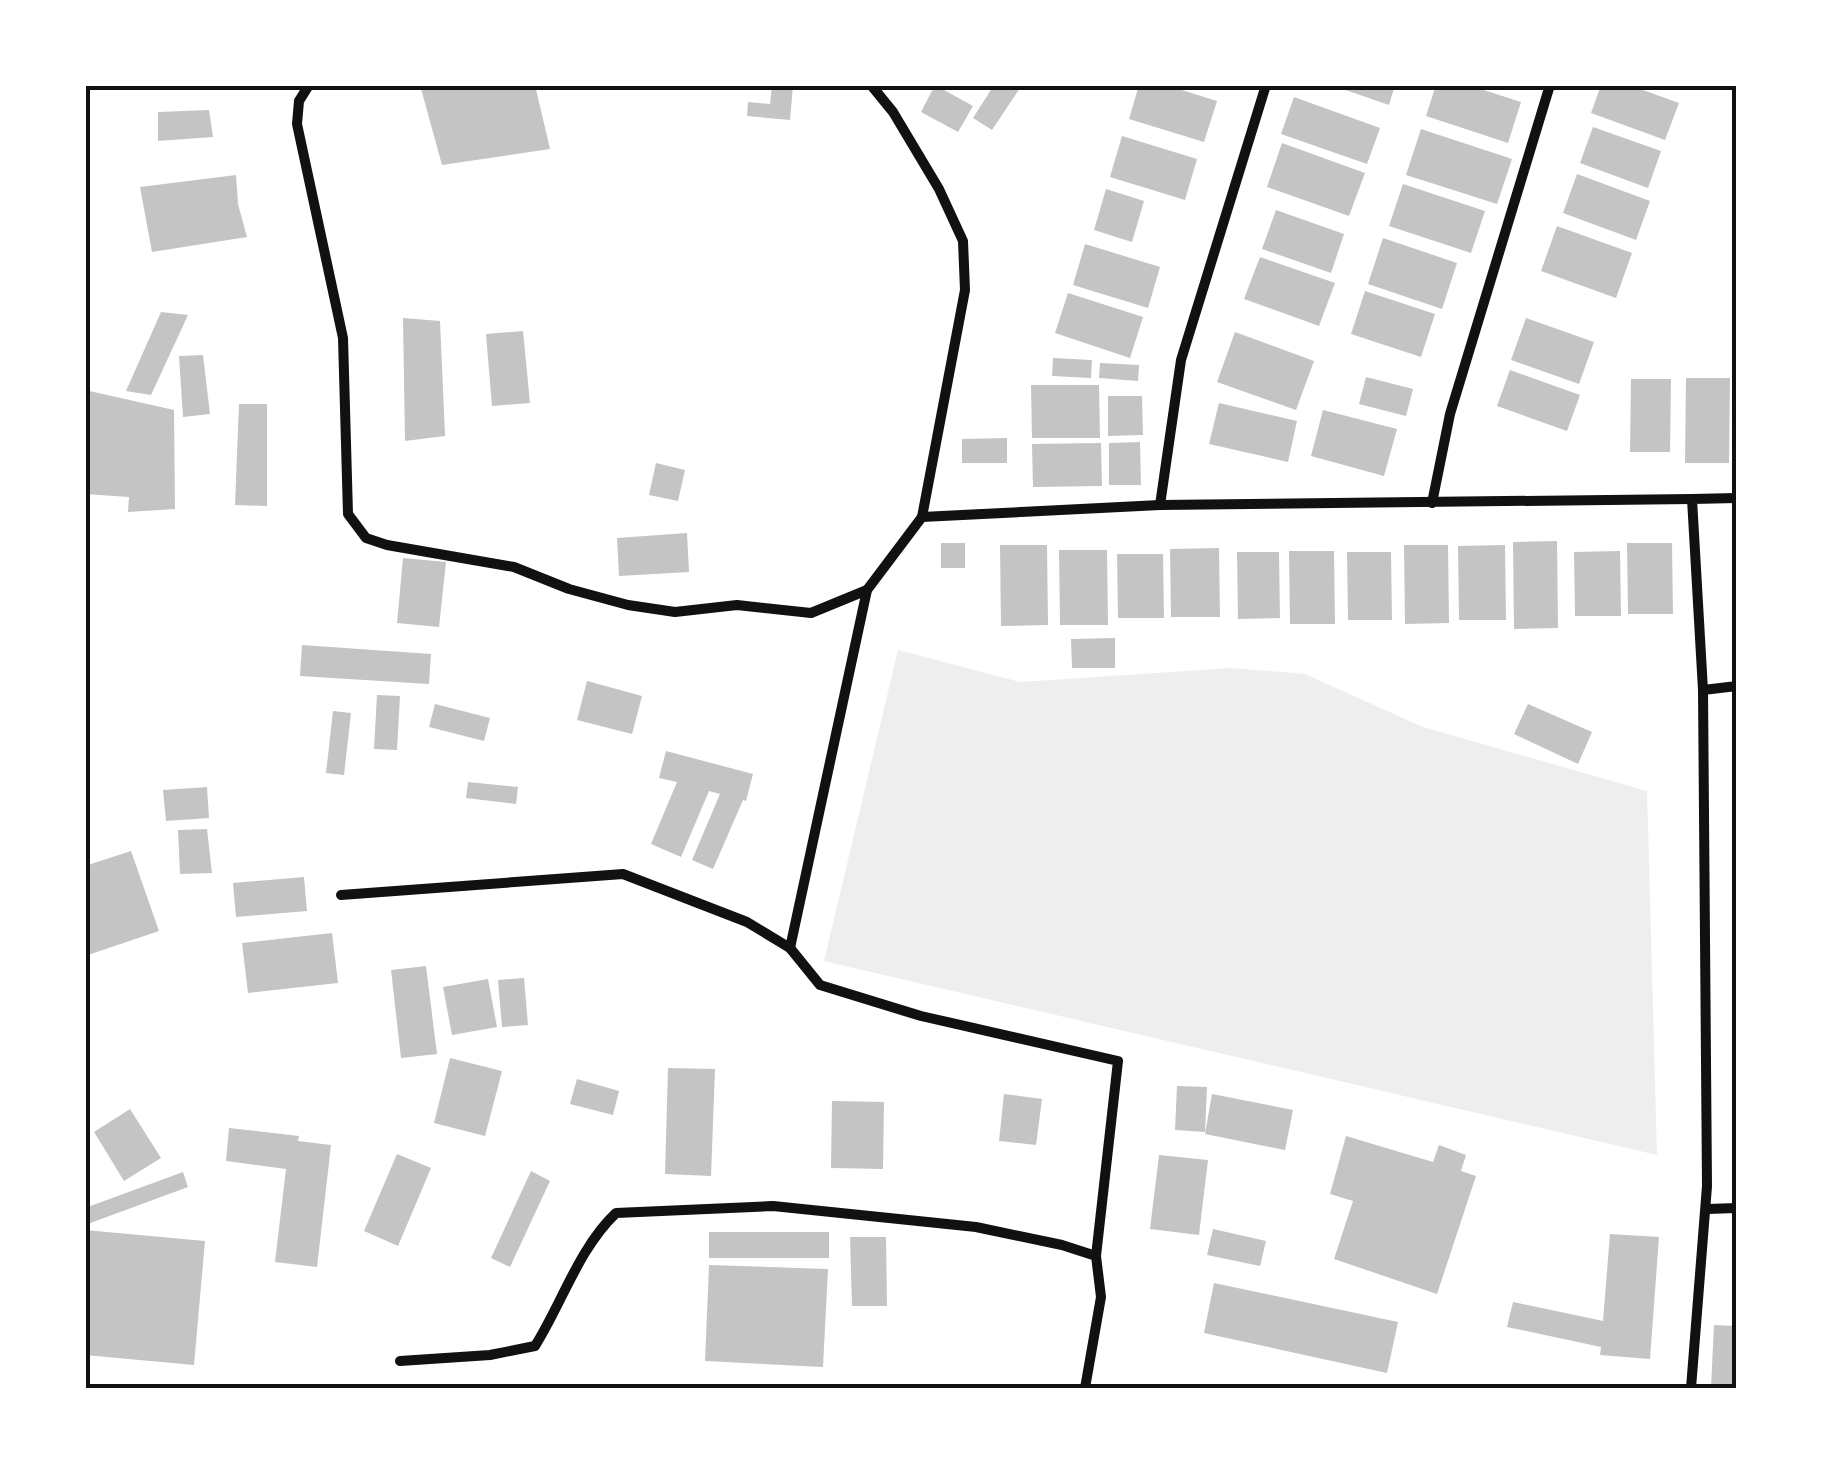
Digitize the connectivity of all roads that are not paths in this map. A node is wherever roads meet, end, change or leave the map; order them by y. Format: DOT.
graph roads {
  1 [pos="310,85"];
  2 [pos="871,85"];
  3 [pos="1266,85"];
  4 [pos="1550,85"];
  5 [pos="1737,498"];
  6 [pos="1692,499"];
  7 [pos="1432,503"];
  8 [pos="1160,505"];
  9 [pos="922,517"];
  10 [pos="867,590"];
  11 [pos="1737,686"];
  12 [pos="1703,690"];
  13 [pos="342,895"];
  14 [pos="790,948"];
  15 [pos="1737,1208"];
  16 [pos="1707,1209"];
  17 [pos="1096,1256"];
  18 [pos="400,1361"];
  19 [pos="1086,1388"];
  20 [pos="1692,1388"];
  1 -- 10 [label="street"];
  2 -- 9 [label="street"];
  3 -- 8 [label="street"];
  4 -- 7 [label="street"];
  5 -- 6 [label="street"];
  6 -- 7 [label="street"];
  6 -- 12 [label="street"];
  7 -- 8 [label="street"];
  8 -- 9 [label="street"];
  9 -- 10 [label="street"];
  10 -- 14 [label="street"];
  11 -- 12 [label="street"];
  12 -- 16 [label="street"];
  13 -- 14 [label="street"];
  14 -- 17 [label="street"];
  15 -- 16 [label="street"];
  16 -- 20 [label="street"];
  17 -- 18 [label="street"];
  17 -- 19 [label="street"];
}
